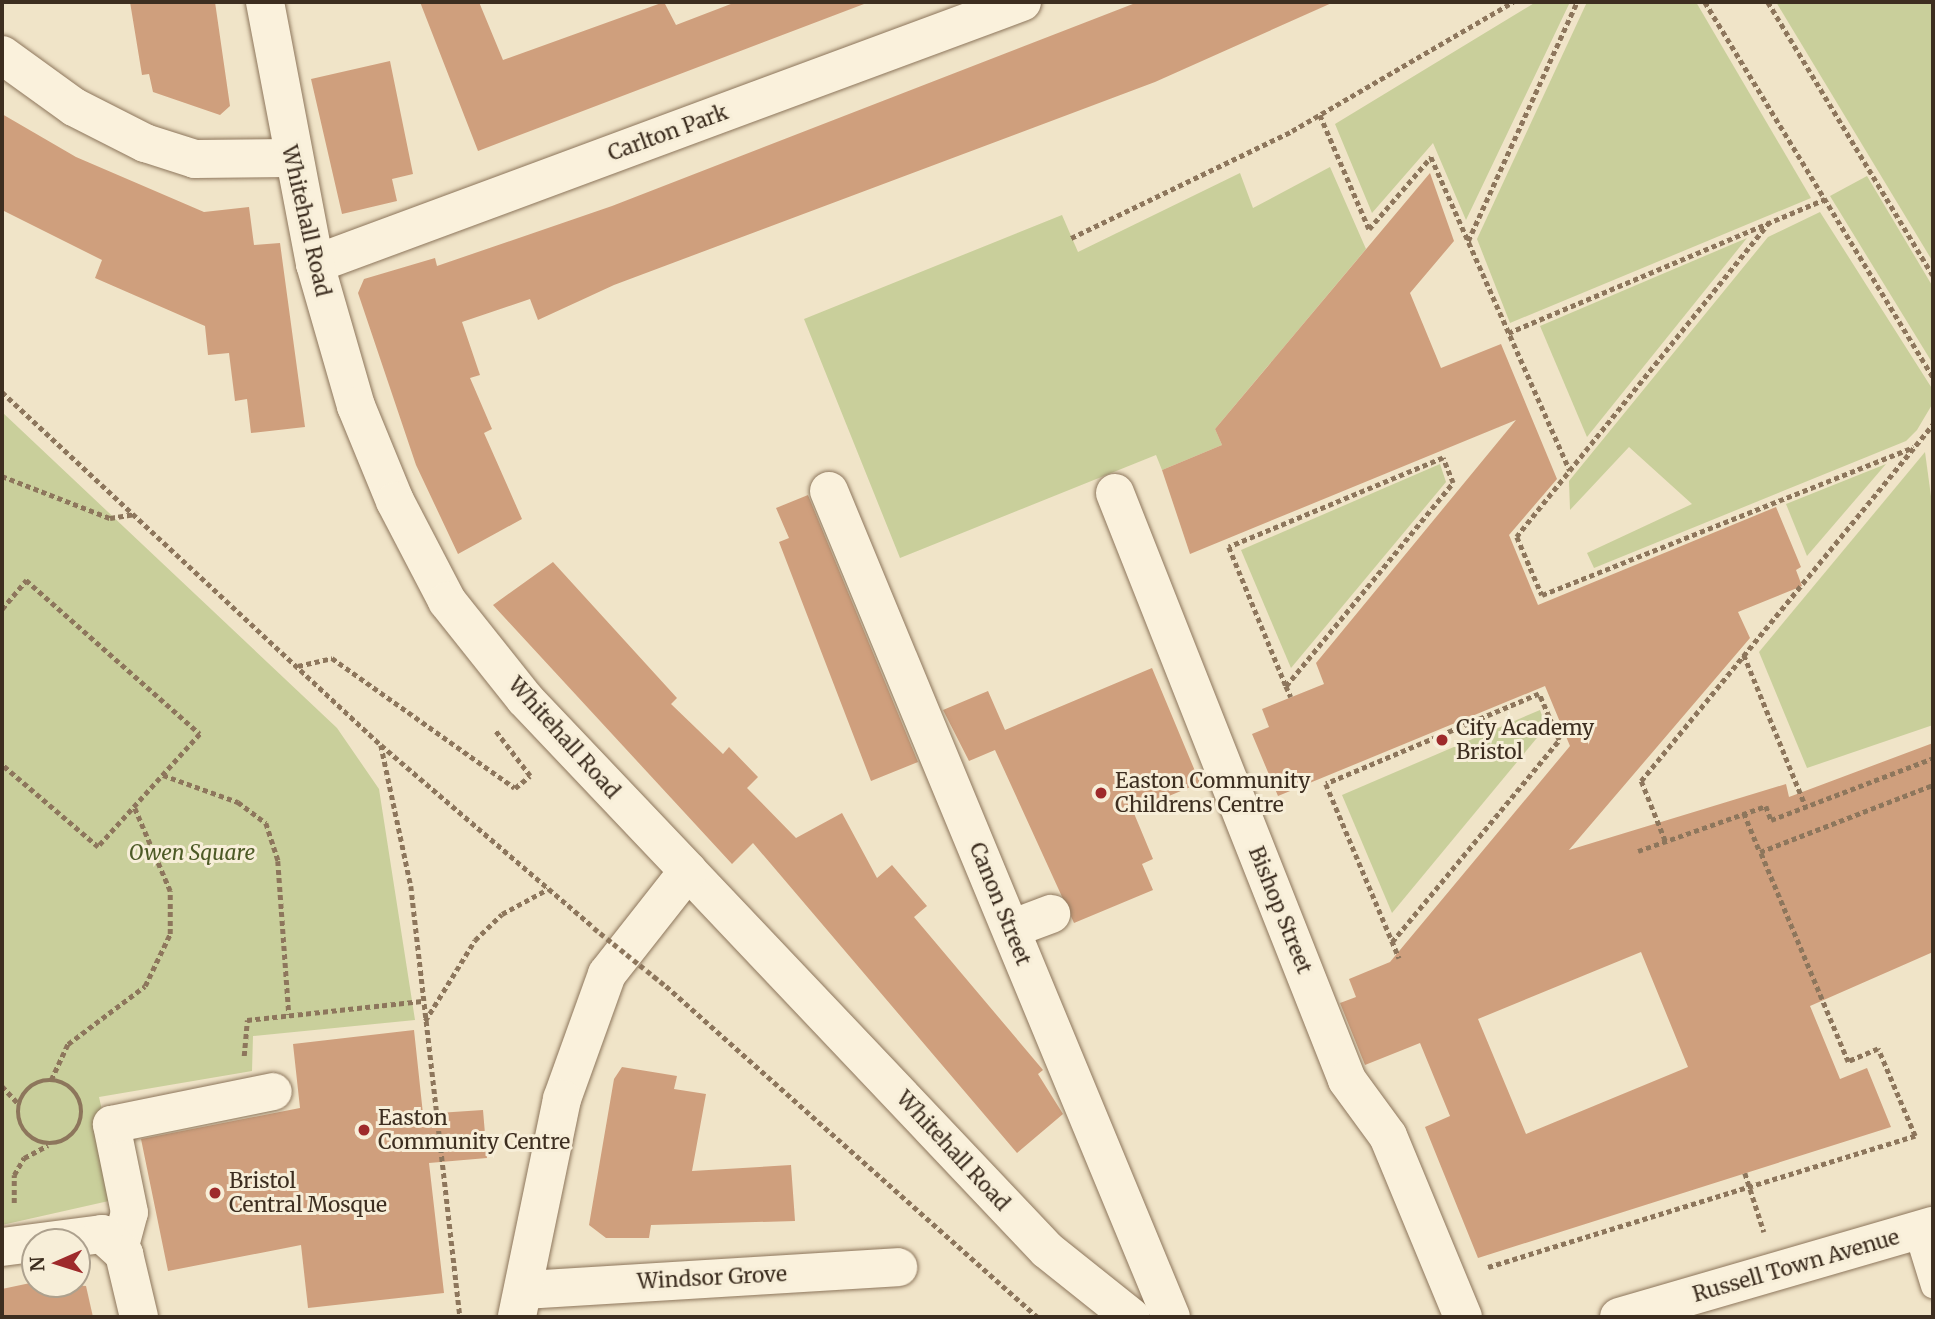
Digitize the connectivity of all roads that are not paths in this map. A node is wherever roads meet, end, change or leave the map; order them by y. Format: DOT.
graph roads {
  1 [pos="265,2"];
  2 [pos="1022,2"];
  3 [pos="2,55"];
  4 [pos="290,158"];
  5 [pos="314,264"];
  6 [pos="829,491"];
  7 [pos="1115,493"];
  8 [pos="688,871"];
  9 [pos="1051,914"];
  10 [pos="1011,929"];
  11 [pos="273,1091"];
  12 [pos="1925,1228"];
  13 [pos="8,1246"];
  14 [pos="119,1249"];
  15 [pos="898,1267"];
  16 [pos="1933,1286"];
  17 [pos="521,1303"];
  18 [pos="139,1317"];
  19 [pos="1131,1317"];
  20 [pos="1171,1317"];
  21 [pos="1463,1317"];
  22 [pos="1619,1317"];
  1 -- 4 [label="street, Whitehall Road"];
  2 -- 5 [label="street, Carlton Park"];
  3 -- 4 [label="street"];
  4 -- 5 [label="street, Whitehall Road"];
  5 -- 8 [label="street, Whitehall Road"];
  6 -- 10 [label="street, Canon Street"];
  7 -- 21 [label="street, Bishop Street"];
  8 -- 17 [label="street"];
  8 -- 19 [label="street, Whitehall Road"];
  9 -- 10 [label="street"];
  10 -- 20 [label="street, Canon Street"];
  11 -- 14 [label="street"];
  12 -- 16 [label="lane"];
  12 -- 22 [label="street, Russell Town Avenue"];
  13 -- 14 [label="street"];
  14 -- 18 [label="street"];
  15 -- 17 [label="street, Windsor Grove"];
}
